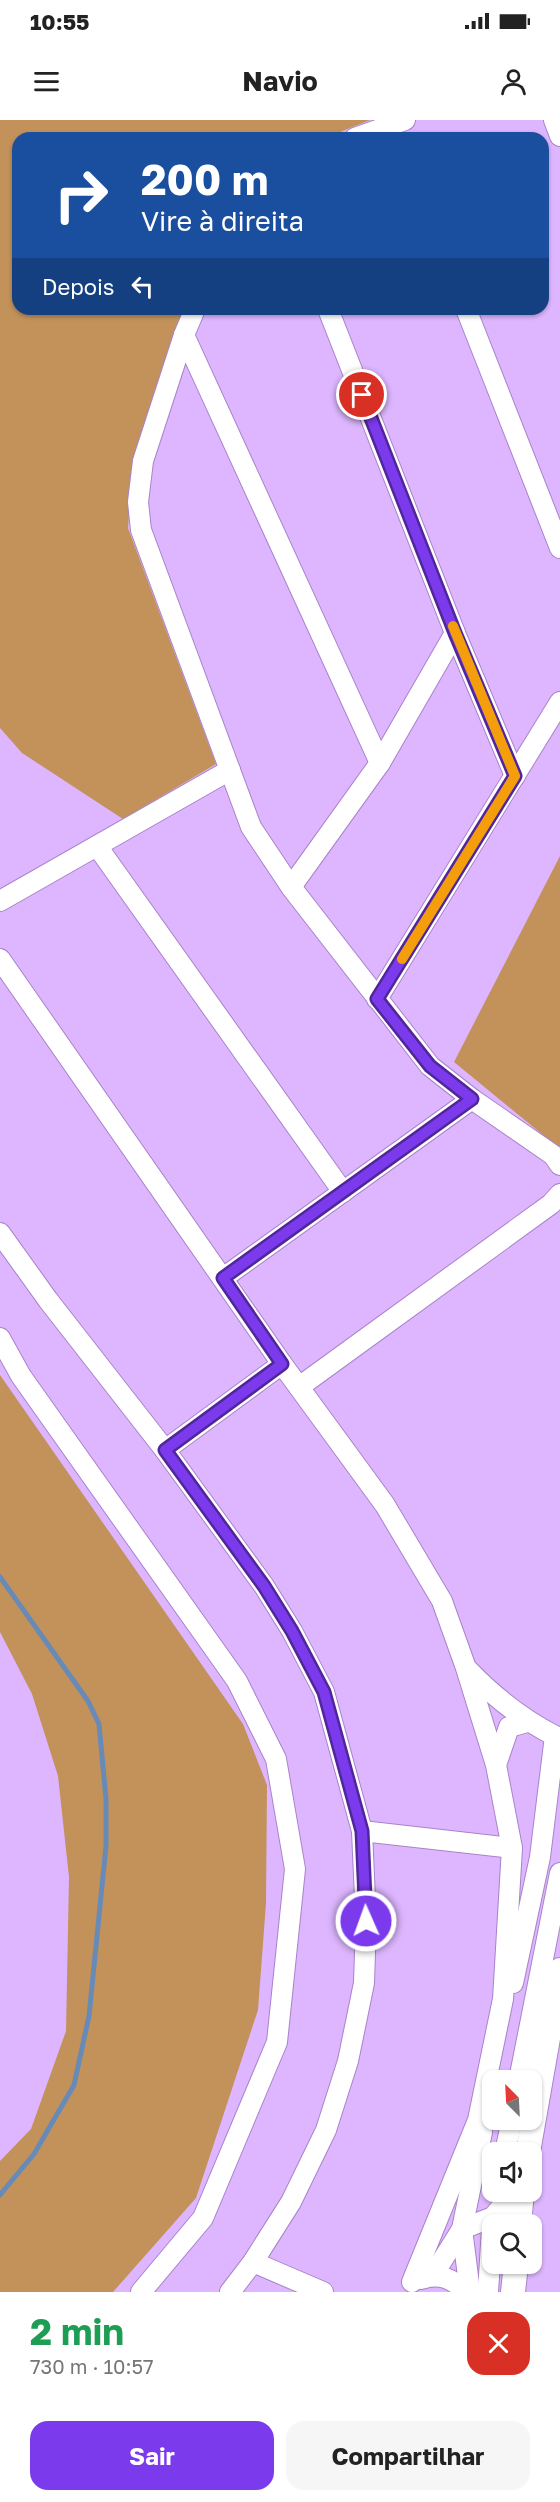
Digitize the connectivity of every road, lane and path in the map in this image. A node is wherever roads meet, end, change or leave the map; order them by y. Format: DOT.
graph roads {
  1 [pos="554,120"];
  2 [pos="398,127"];
  3 [pos="378,132"];
  4 [pos="560,136"];
  5 [pos="192,315"];
  6 [pos="330,315"];
  7 [pos="467,315"];
  8 [pos="184,335"];
  9 [pos="560,548"];
  10 [pos="455,633"];
  11 [pos="560,702"];
  12 [pos="380,763"];
  13 [pos="230,770"];
  14 [pos="515,776"];
  15 [pos="97,846"];
  16 [pos="291,887"];
  17 [pos="0,901"];
  18 [pos="0,959"];
  19 [pos="377,999"];
  20 [pos="472,1099"];
  21 [pos="560,1165"];
  22 [pos="343,1192"];
  23 [pos="560,1194"];
  24 [pos="0,1233"];
  25 [pos="223,1278"];
  26 [pos="0,1338"];
  27 [pos="282,1364"];
  28 [pos="299,1387"];
  29 [pos="165,1450"];
  30 [pos="466,1668"];
  31 [pos="527,1722"];
  32 [pos="496,1765"];
  33 [pos="362,1831"];
  34 [pos="512,1848"];
  35 [pos="540,1857"];
  36 [pos="560,1860"];
  37 [pos="560,1873"];
  38 [pos="551,1984"];
  39 [pos="495,2070"];
  40 [pos="522,2070"];
  41 [pos="483,2130"];
  42 [pos="529,2142"];
  43 [pos="482,2226"];
  44 [pos="462,2229"];
  45 [pos="253,2262"];
  46 [pos="489,2274"];
  47 [pos="515,2274"];
  48 [pos="433,2275"];
  49 [pos="408,2287"];
  50 [pos="141,2292"];
  51 [pos="230,2292"];
  52 [pos="323,2292"];
  53 [pos="468,2292"];
  54 [pos="488,2292"];
  55 [pos="513,2292"];
  1 -- 4 [label="street"];
  2 -- 3 [label="street"];
  5 -- 8 [label="street"];
  6 -- 10 [label="street"];
  7 -- 9 [label="street"];
  8 -- 12 [label="street"];
  8 -- 13 [label="street"];
  10 -- 12 [label="street"];
  10 -- 14 [label="street"];
  11 -- 14 [label="street"];
  12 -- 16 [label="street"];
  13 -- 15 [label="street"];
  13 -- 16 [label="street"];
  14 -- 19 [label="street"];
  15 -- 17 [label="street"];
  15 -- 22 [label="street"];
  16 -- 19 [label="street"];
  18 -- 25 [label="street"];
  19 -- 20 [label="street"];
  20 -- 21 [label="street"];
  20 -- 22 [label="street"];
  22 -- 25 [label="street"];
  23 -- 28 [label="street"];
  24 -- 29 [label="street"];
  25 -- 27 [label="street"];
  26 -- 50 [label="street"];
  27 -- 28 [label="street"];
  27 -- 29 [label="street"];
  28 -- 30 [label="street"];
  29 -- 33 [label="street"];
  30 -- 31 [label="street"];
  30 -- 32 [label="street"];
  31 -- 32 [label="street"];
  31 -- 35 [label="street"];
  32 -- 34 [label="street"];
  33 -- 34 [label="street"];
  33 -- 45 [label="street"];
  34 -- 49 [label="street"];
  35 -- 36 [label="street"];
  35 -- 39 [label="street"];
  37 -- 38 [label="street"];
  38 -- 40 [label="street"];
  38 -- 42 [label="street"];
  41 -- 44 [label="street"];
  43 -- 44 [label="street"];
  44 -- 48 [label="street"];
  44 -- 53 [label="street"];
  45 -- 51 [label="street"];
  45 -- 52 [label="street"];
  46 -- 54 [label="street"];
  47 -- 55 [label="street"];
  48 -- 49 [label="street"];
  48 -- 53 [label="street"];
}
